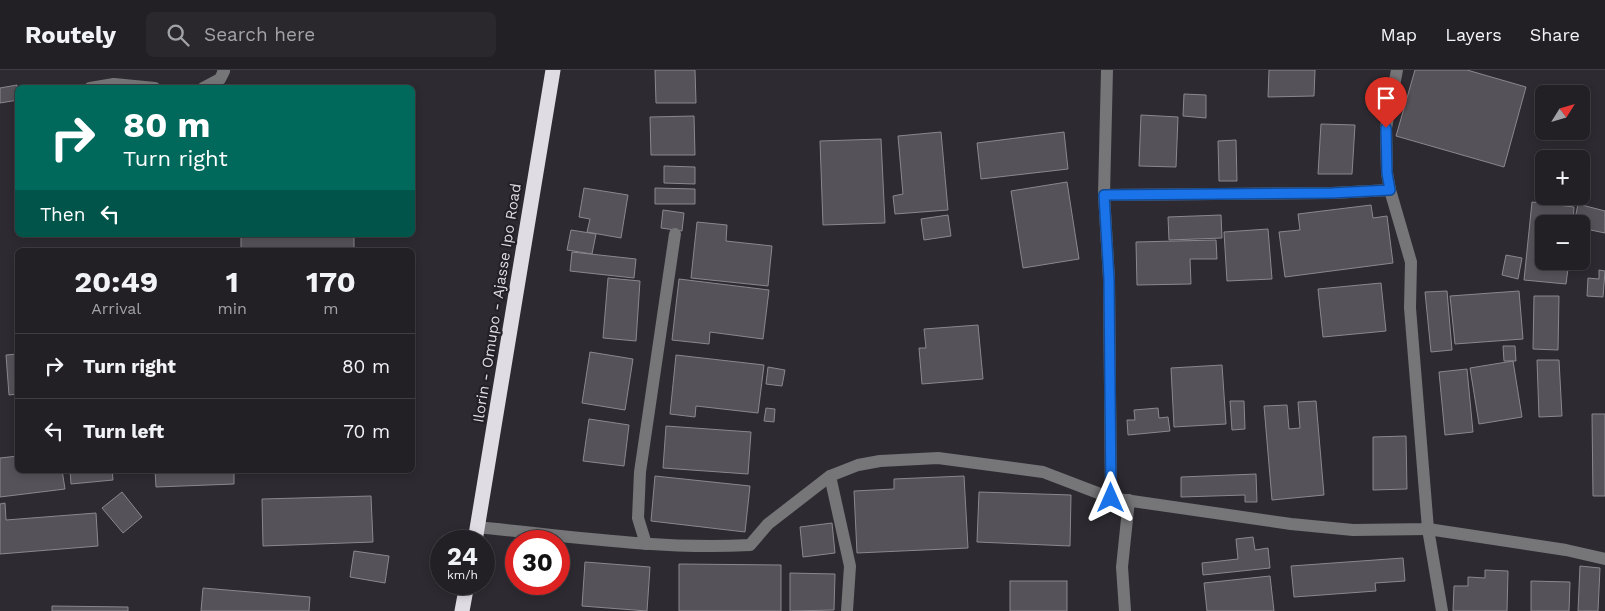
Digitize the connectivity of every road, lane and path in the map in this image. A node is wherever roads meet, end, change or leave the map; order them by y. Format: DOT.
graph roads {
  1 [pos="224,70"];
  2 [pos="553,70"];
  3 [pos="1107,70"];
  4 [pos="1397,70"];
  5 [pos="108,85"];
  6 [pos="124,85"];
  7 [pos="209,85"];
  8 [pos="1390,190"];
  9 [pos="1104,195"];
  10 [pos="675,234"];
  11 [pos="830,476"];
  12 [pos="1111,498"];
  13 [pos="1130,500"];
  14 [pos="1428,529"];
  15 [pos="477,530"];
  16 [pos="495,535"];
  17 [pos="646,544"];
  18 [pos="1605,559"];
  19 [pos="465,595"];
  20 [pos="462,611"];
  21 [pos="847,611"];
  22 [pos="1124,611"];
  23 [pos="1442,611"];
  1 -- 7 [label="street"];
  2 -- 15 [label="highway, Ilorin - Omupo - Ajasse Ipo Road"];
  3 -- 9 [label="street"];
  4 -- 8 [label="street"];
  5 -- 6 [label="street"];
  8 -- 9 [label="street"];
  8 -- 14 [label="street"];
  9 -- 12 [label="street"];
  10 -- 17 [label="street"];
  11 -- 12 [label="street"];
  11 -- 17 [label="street"];
  11 -- 21 [label="street"];
  12 -- 13 [label="street"];
  13 -- 14 [label="street"];
  13 -- 22 [label="street"];
  14 -- 18 [label="street"];
  14 -- 23 [label="street"];
  16 -- 17 [label="street"];
  19 -- 20 [label="highway"];
}
